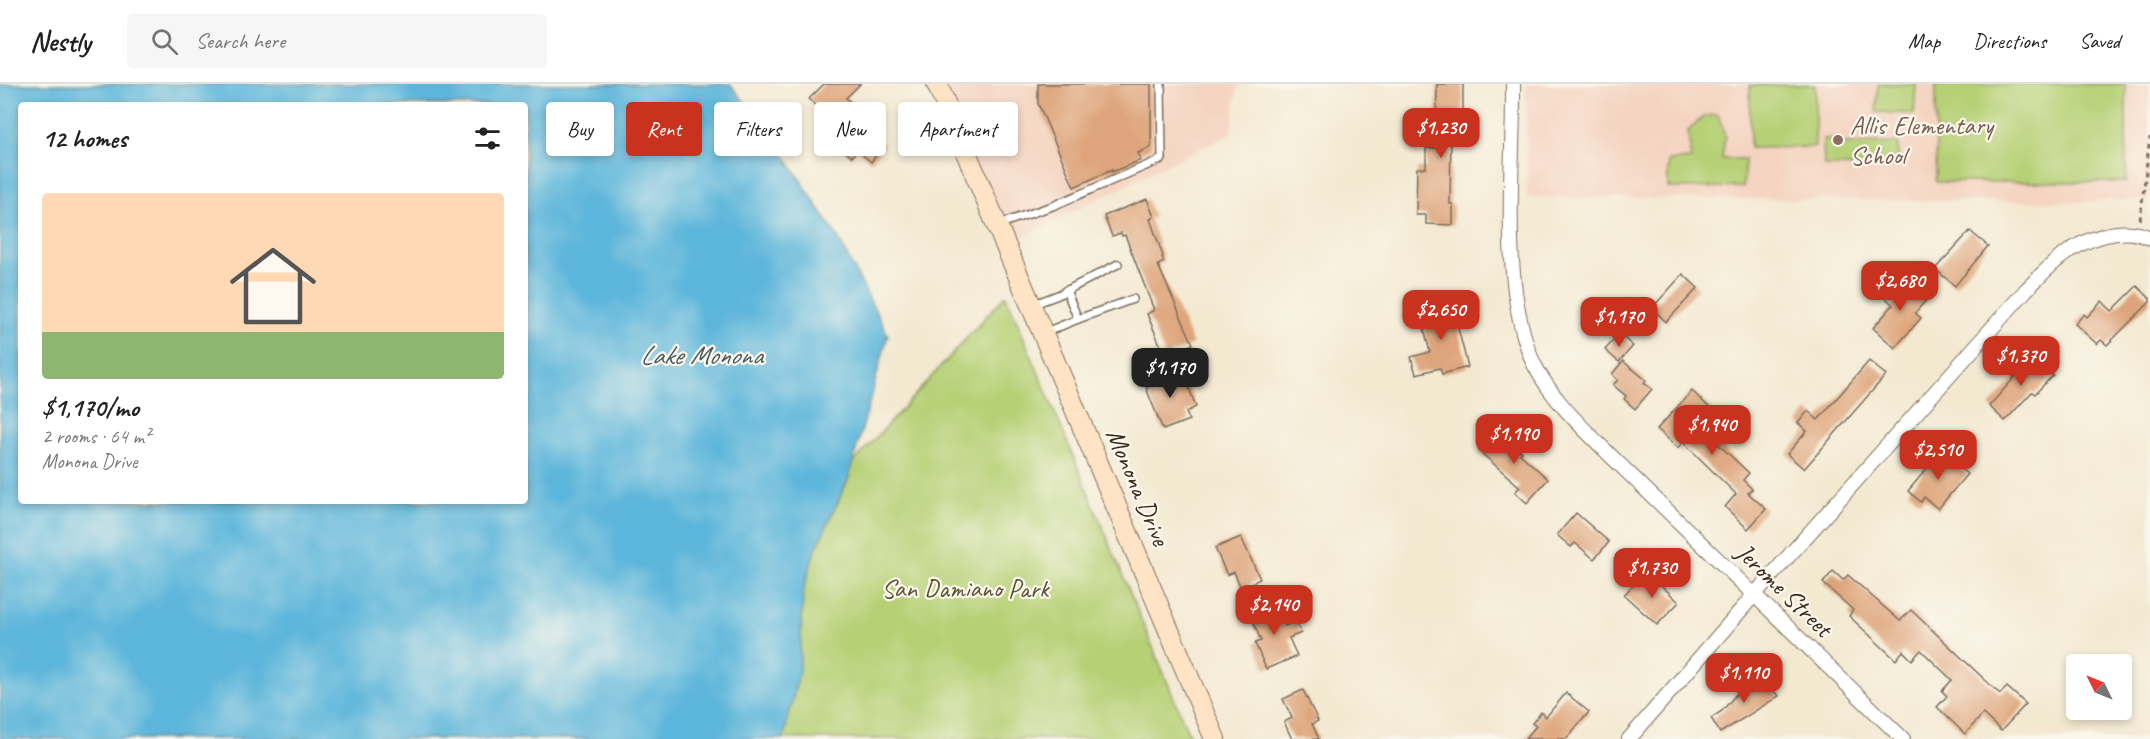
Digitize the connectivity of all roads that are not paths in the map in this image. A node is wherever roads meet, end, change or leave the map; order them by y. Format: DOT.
graph roads {
  1 [pos="1161,84"];
  2 [pos="1513,84"];
  3 [pos="940,86"];
  4 [pos="997,225"];
  5 [pos="2138,235"];
  6 [pos="1118,264"];
  7 [pos="1066,290"];
  8 [pos="1133,299"];
  9 [pos="1032,305"];
  10 [pos="1078,319"];
  11 [pos="1043,333"];
  12 [pos="1754,595"];
  13 [pos="1215,739"];
  14 [pos="1629,739"];
  15 [pos="1903,739"];
  1 -- 4 [label="lane"];
  2 -- 12 [label="street, Jerome Street"];
  3 -- 4 [label="street, Monona Drive"];
  4 -- 9 [label="street, Monona Drive"];
  5 -- 12 [label="street"];
  6 -- 7 [label="lane"];
  7 -- 9 [label="lane"];
  7 -- 10 [label="lane"];
  8 -- 10 [label="lane"];
  9 -- 11 [label="street, Monona Drive"];
  10 -- 11 [label="lane"];
  11 -- 13 [label="street, Monona Drive"];
  12 -- 14 [label="street"];
  12 -- 15 [label="street, Jerome Street"];
}
